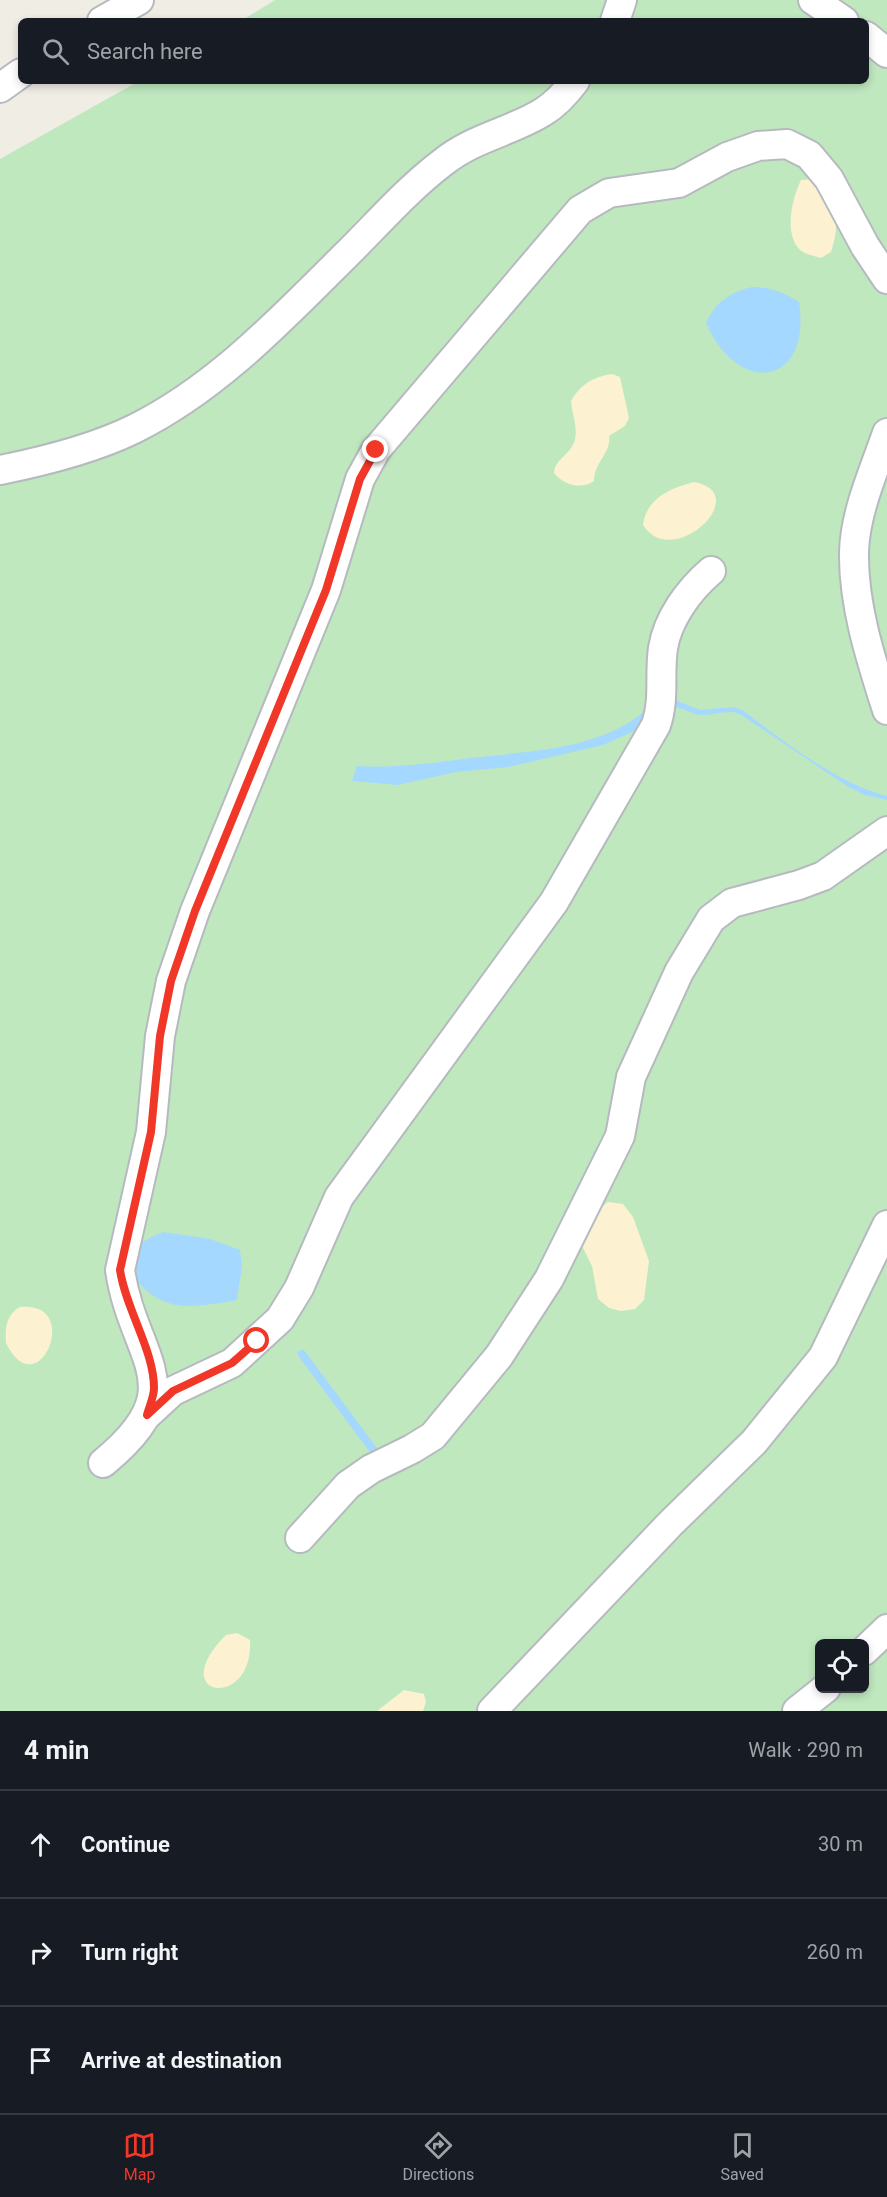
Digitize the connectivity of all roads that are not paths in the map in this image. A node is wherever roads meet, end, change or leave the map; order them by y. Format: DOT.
graph roads {
  1 [pos="140,0"];
  2 [pos="622,0"];
  3 [pos="813,0"];
  4 [pos="107,18"];
  5 [pos="616,18"];
  6 [pos="840,18"];
  7 [pos="869,38"];
  8 [pos="887,53"];
  9 [pos="18,75"];
  10 [pos="573,84"];
  11 [pos="0,88"];
  12 [pos="887,279"];
  13 [pos="887,433"];
  14 [pos="0,470"];
  15 [pos="711,571"];
  16 [pos="887,710"];
  17 [pos="887,831"];
  18 [pos="887,1225"];
  19 [pos="147,1415"];
  20 [pos="103,1463"];
  21 [pos="300,1538"];
  22 [pos="887,1629"];
  23 [pos="869,1646"];
  24 [pos="821,1693"];
  25 [pos="492,1711"];
  26 [pos="797,1711"];
  1 -- 4 [label="street"];
  2 -- 5 [label="street"];
  3 -- 6 [label="street"];
  7 -- 8 [label="street"];
  9 -- 11 [label="street"];
  10 -- 14 [label="street"];
  12 -- 19 [label="street"];
  13 -- 16 [label="street"];
  15 -- 19 [label="street"];
  17 -- 21 [label="street"];
  18 -- 25 [label="street"];
  19 -- 20 [label="street"];
  22 -- 23 [label="street"];
  24 -- 26 [label="street"];
}
